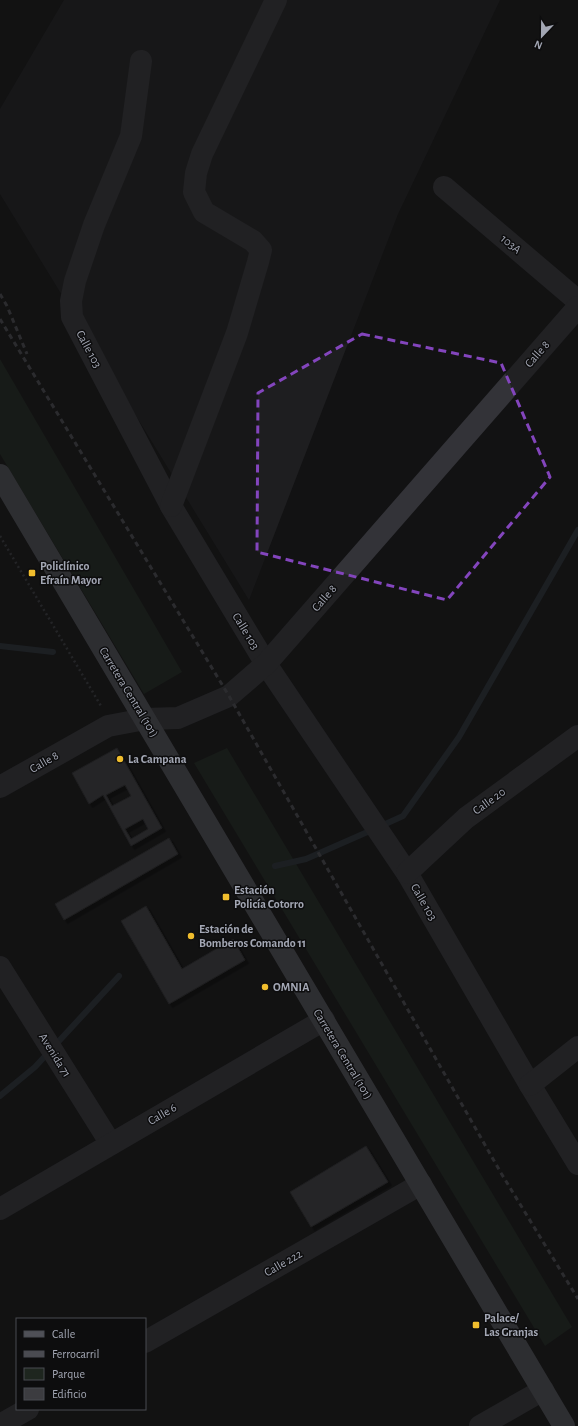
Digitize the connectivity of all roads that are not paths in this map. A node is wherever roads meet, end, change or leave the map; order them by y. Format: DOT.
graph roads {
  1 [pos="276,0"];
  2 [pos="141,61"];
  3 [pos="444,187"];
  4 [pos="578,301"];
  5 [pos="578,307"];
  6 [pos="0,475"];
  7 [pos="171,506"];
  8 [pos="266,664"];
  9 [pos="145,719"];
  10 [pos="578,736"];
  11 [pos="0,787"];
  12 [pos="407,873"];
  13 [pos="0,967"];
  14 [pos="324,1020"];
  15 [pos="578,1047"];
  16 [pos="530,1085"];
  17 [pos="111,1144"];
  18 [pos="578,1164"];
  19 [pos="421,1184"];
  20 [pos="0,1209"];
  21 [pos="146,1341"];
  22 [pos="543,1390"];
  23 [pos="26,1410"];
  24 [pos="0,1425"];
  25 [pos="480,1426"];
  26 [pos="564,1426"];
  1 -- 7 [label="street"];
  2 -- 7 [label="street, Calle 103"];
  3 -- 4 [label="street, 103A"];
  5 -- 8 [label="street, Calle 8"];
  6 -- 9 [label="main road, Carretera Central (101)"];
  7 -- 8 [label="street, Calle 103"];
  8 -- 9 [label="street, Calle 8"];
  8 -- 12 [label="street, Calle 103"];
  9 -- 11 [label="street, Calle 8"];
  9 -- 14 [label="main road, Carretera Central (101)"];
  10 -- 12 [label="street, Calle 20"];
  12 -- 16 [label="street, Calle 103"];
  13 -- 17 [label="street, Avenida 71"];
  14 -- 17 [label="street, Calle 6"];
  14 -- 19 [label="main road, Carretera Central (101)"];
  15 -- 16 [label="street"];
  16 -- 18 [label="street, Calle 103"];
  17 -- 20 [label="street, Calle 6"];
  19 -- 21 [label="street, Calle 222"];
  19 -- 22 [label="main road, Carretera Central (101)"];
  22 -- 25 [label="street"];
  22 -- 26 [label="main road, Carretera Central (101)"];
  23 -- 24 [label="street"];
}
